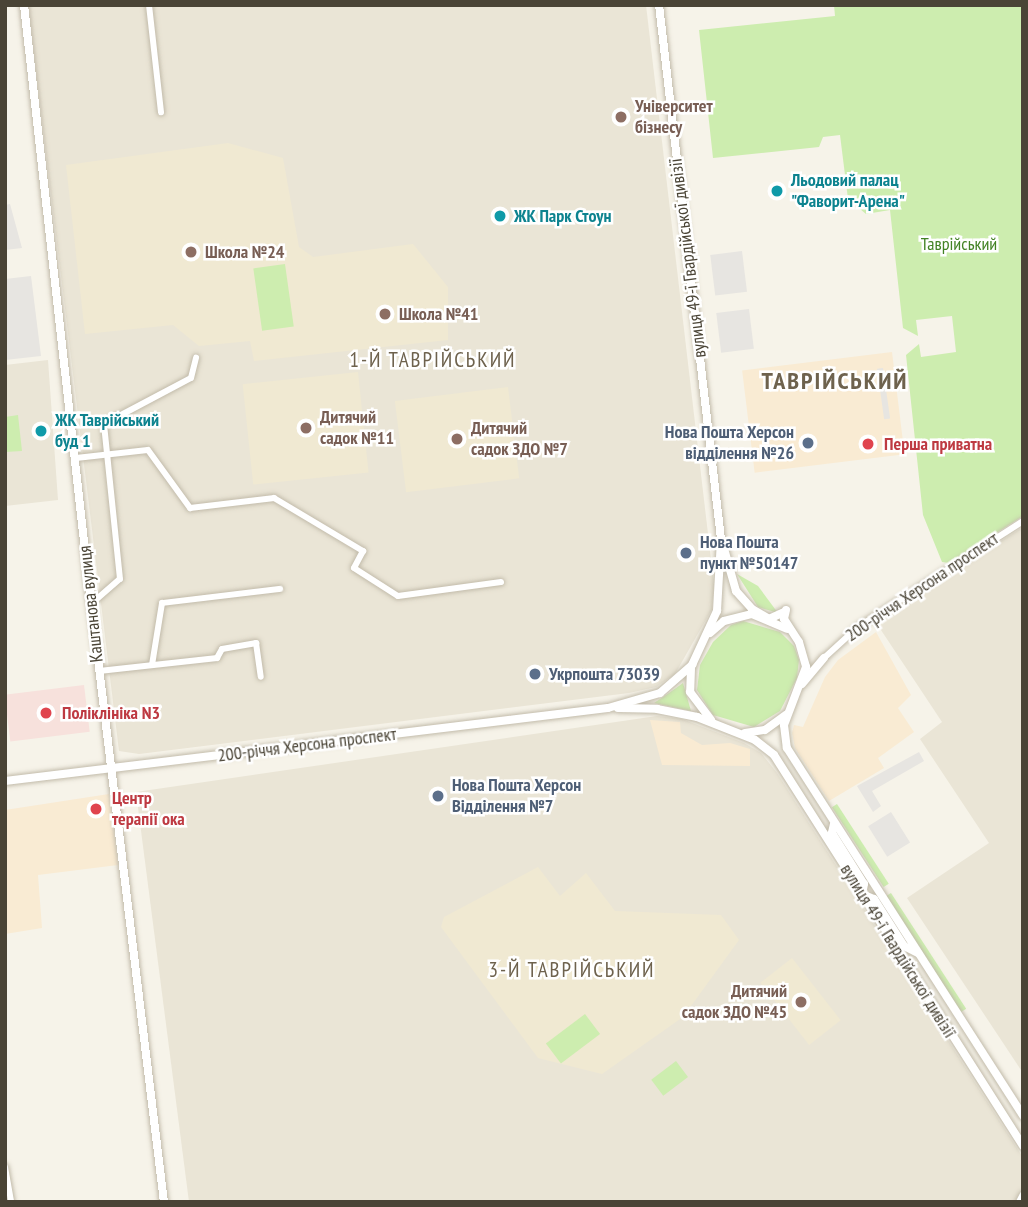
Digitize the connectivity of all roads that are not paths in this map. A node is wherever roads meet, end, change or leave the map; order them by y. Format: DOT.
graph roads {
  1 [pos="24,5"];
  2 [pos="149,5"];
  3 [pos="659,5"];
  4 [pos="161,112"];
  5 [pos="196,358"];
  6 [pos="107,454"];
  7 [pos="76,458"];
  8 [pos="1023,521"];
  9 [pos="721,539"];
  10 [pos="500,582"];
  11 [pos="280,589"];
  12 [pos="91,604"];
  13 [pos="769,620"];
  14 [pos="789,630"];
  15 [pos="708,635"];
  16 [pos="805,655"];
  17 [pos="824,657"];
  18 [pos="152,665"];
  19 [pos="692,665"];
  20 [pos="99,671"];
  21 [pos="261,677"];
  22 [pos="800,687"];
  23 [pos="608,708"];
  24 [pos="787,714"];
  25 [pos="719,725"];
  26 [pos="735,732"];
  27 [pos="113,769"];
  28 [pos="5,781"];
  29 [pos="834,824"];
  30 [pos="862,894"];
  31 [pos="920,954"];
  32 [pos="991,1098"];
  33 [pos="1023,1116"];
  34 [pos="1023,1136"];
  35 [pos="1023,1146"];
  36 [pos="5,1167"];
  37 [pos="1023,1196"];
  38 [pos="11,1202"];
  39 [pos="164,1202"];
  40 [pos="1020,1202"];
  1 -- 7 [label="street, Каштанова вулиця"];
  2 -- 4 [label="street"];
  3 -- 9 [label="street, вулиця 49-ї Гвардійської дивізії"];
  5 -- 6 [label="street"];
  6 -- 7 [label="street"];
  6 -- 10 [label="street"];
  6 -- 12 [label="street"];
  7 -- 12 [label="street, Каштанова вулиця"];
  8 -- 17 [label="street, 200-річчя Херсона проспект"];
  9 -- 13 [label="street"];
  9 -- 15 [label="street"];
  11 -- 18 [label="street"];
  12 -- 20 [label="street, Каштанова вулиця"];
  13 -- 14 [label="street"];
  13 -- 14 [label="street"];
  13 -- 15 [label="street"];
  14 -- 16 [label="street"];
  15 -- 19 [label="street"];
  16 -- 17 [label="street"];
  16 -- 22 [label="street"];
  17 -- 22 [label="street"];
  18 -- 20 [label="street"];
  18 -- 21 [label="street"];
  19 -- 23 [label="street"];
  19 -- 25 [label="street"];
  20 -- 27 [label="street, Каштанова вулиця"];
  22 -- 24 [label="street"];
  23 -- 25 [label="street"];
  23 -- 27 [label="street, 200-річчя Херсона проспект"];
  24 -- 26 [label="street"];
  24 -- 29 [label="street"];
  25 -- 26 [label="street"];
  26 -- 30 [label="street, вулиця 49-ї Гвардійської дивізії"];
  27 -- 28 [label="street, 200-річчя Херсона проспект"];
  27 -- 39 [label="street, Каштанова вулиця"];
  29 -- 30 [label="street"];
  29 -- 31 [label="street, вулиця 49-ї Гвардійської дивізії"];
  30 -- 31 [label="street"];
  30 -- 32 [label="street, вулиця 49-ї Гвардійської дивізії"];
  31 -- 33 [label="street, вулиця 49-ї Гвардійської дивізії"];
  32 -- 34 [label="street"];
  32 -- 35 [label="street, вулиця 49-ї Гвардійської дивізії"];
  36 -- 38 [label="street"];
  37 -- 40 [label="street"];
}
